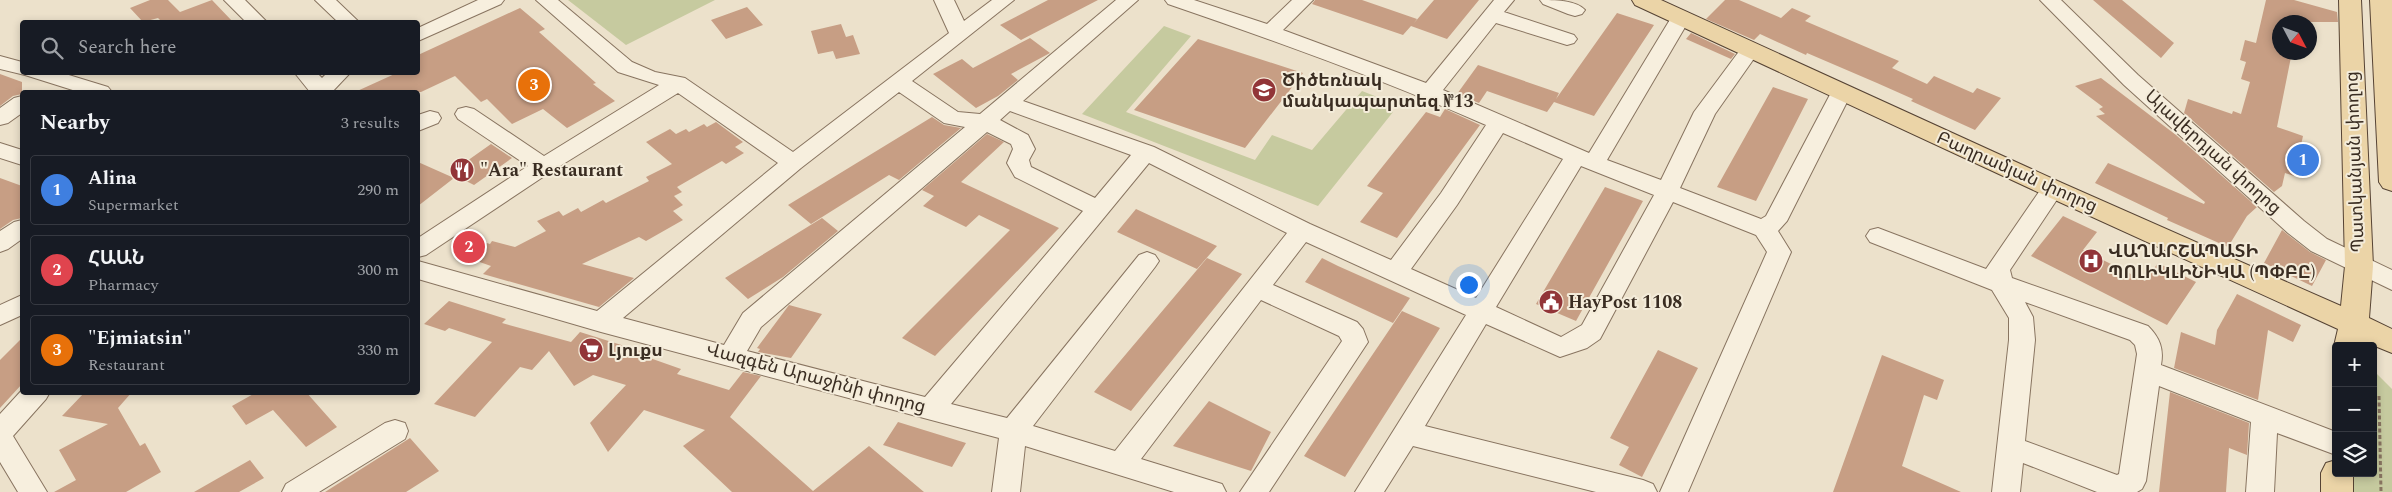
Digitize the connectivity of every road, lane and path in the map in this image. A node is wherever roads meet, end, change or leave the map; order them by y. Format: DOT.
graph roads {
  1 [pos="234,0"];
  2 [pos="324,0"];
  3 [pos="494,0"];
  4 [pos="546,0"];
  5 [pos="944,0"];
  6 [pos="1004,0"];
  7 [pos="1128,0"];
  8 [pos="1175,0"];
  9 [pos="1303,0"];
  10 [pos="1550,0"];
  11 [pos="1643,0"];
  12 [pos="2050,0"];
  13 [pos="2350,0"];
  14 [pos="2381,0"];
  15 [pos="1498,7"];
  16 [pos="1575,10"];
  17 [pos="1681,17"];
  18 [pos="255,20"];
  19 [pos="347,20"];
  20 [pos="1270,32"];
  21 [pos="420,34"];
  22 [pos="960,35"];
  23 [pos="1567,39"];
  24 [pos="1750,50"];
  25 [pos="0,62"];
  26 [pos="20,68"];
  27 [pos="44,75"];
  28 [pos="306,75"];
  29 [pos="338,75"];
  30 [pos="58,79"];
  31 [pos="898,81"];
  32 [pos="678,83"];
  33 [pos="41,90"];
  34 [pos="94,90"];
  35 [pos="318,90"];
  36 [pos="322,90"];
  37 [pos="1430,92"];
  38 [pos="1841,92"];
  39 [pos="1008,103"];
  40 [pos="20,104"];
  41 [pos="466,114"];
  42 [pos="0,118"];
  43 [pos="986,122"];
  44 [pos="1499,122"];
  45 [pos="0,150"];
  46 [pos="1146,152"];
  47 [pos="20,157"];
  48 [pos="1585,159"];
  49 [pos="793,163"];
  50 [pos="544,166"];
  51 [pos="2392,182"];
  52 [pos="2053,190"];
  53 [pos="1666,193"];
  54 [pos="1098,209"];
  55 [pos="20,229"];
  56 [pos="1764,229"];
  57 [pos="1302,230"];
  58 [pos="1878,236"];
  59 [pos="0,243"];
  60 [pos="420,248"];
  61 [pos="1147,261"];
  62 [pos="2359,266"];
  63 [pos="420,271"];
  64 [pos="1395,273"];
  65 [pos="2392,281"];
  66 [pos="2001,284"];
  67 [pos="1257,288"];
  68 [pos="20,305"];
  69 [pos="1480,312"];
  70 [pos="0,316"];
  71 [pos="601,322"];
  72 [pos="2352,335"];
  73 [pos="2392,342"];
  74 [pos="731,355"];
  75 [pos="2148,371"];
  76 [pos="34,395"];
  77 [pos="2379,396"];
  78 [pos="931,409"];
  79 [pos="2265,416"];
  80 [pos="395,431"];
  81 [pos="1013,431"];
  82 [pos="0,432"];
  83 [pos="1408,432"];
  84 [pos="0,438"];
  85 [pos="2332,442"];
  86 [pos="2011,447"];
  87 [pos="1122,464"];
  88 [pos="2337,477"];
  89 [pos="33,492"];
  90 [pos="296,492"];
  91 [pos="1006,492"];
  92 [pos="1212,492"];
  93 [pos="1254,492"];
  94 [pos="1369,492"];
  95 [pos="1643,492"];
  96 [pos="1674,492"];
  97 [pos="2006,492"];
  98 [pos="2260,492"];
  99 [pos="2337,492"];
  100 [pos="2381,492"];
  1 -- 18 [label="street"];
  2 -- 19 [label="street"];
  3 -- 21 [label="street"];
  4 -- 32 [label="street"];
  5 -- 22 [label="street"];
  6 -- 22 [label="street"];
  7 -- 39 [label="street"];
  8 -- 20 [label="street"];
  9 -- 20 [label="street"];
  10 -- 16 [label="street"];
  11 -- 17 [label="main road, Բաղրամյան փողոց"];
  12 -- 62 [label="street, Ալավերդյան փողոց"];
  13 -- 62 [label="main road, Պատկանյան փողոց"];
  14 -- 51 [label="main road, Պատկանյան փողոց"];
  15 -- 23 [label="street"];
  15 -- 37 [label="street"];
  17 -- 24 [label="main road, Բաղրամյան փողոց"];
  17 -- 48 [label="street"];
  20 -- 37 [label="street"];
  22 -- 31 [label="street"];
  24 -- 38 [label="main road, Բաղրամյան փողոց"];
  24 -- 53 [label="street"];
  25 -- 26 [label="street"];
  27 -- 30 [label="street"];
  28 -- 35 [label="street"];
  29 -- 36 [label="street"];
  30 -- 33 [label="street"];
  30 -- 34 [label="street"];
  31 -- 43 [label="street"];
  31 -- 49 [label="street"];
  32 -- 49 [label="street"];
  32 -- 50 [label="street"];
  37 -- 44 [label="street"];
  38 -- 52 [label="main road, Բաղրամյան փողոց"];
  38 -- 56 [label="street"];
  39 -- 43 [label="street"];
  39 -- 46 [label="street"];
  40 -- 42 [label="street"];
  41 -- 50 [label="street"];
  43 -- 54 [label="street"];
  43 -- 74 [label="street"];
  44 -- 48 [label="street"];
  44 -- 64 [label="street"];
  45 -- 47 [label="street"];
  46 -- 54 [label="street"];
  46 -- 57 [label="street"];
  48 -- 53 [label="street"];
  48 -- 69 [label="street"];
  49 -- 71 [label="street"];
  50 -- 60 [label="street"];
  52 -- 66 [label="street"];
  52 -- 72 [label="main road, Բաղրամյան փողոց"];
  53 -- 56 [label="street"];
  53 -- 69 [label="street"];
  54 -- 78 [label="street"];
  55 -- 59 [label="street"];
  56 -- 96 [label="street"];
  57 -- 64 [label="street"];
  57 -- 67 [label="street"];
  58 -- 66 [label="street"];
  61 -- 81 [label="street"];
  62 -- 65 [label="street, Ալավերդյան փողոց"];
  62 -- 72 [label="main road, Պատկանյան փողոց"];
  63 -- 71 [label="street, Վազգեն Արաջինի փողոց"];
  64 -- 69 [label="street"];
  66 -- 75 [label="street"];
  66 -- 86 [label="street"];
  67 -- 87 [label="street"];
  67 -- 93 [label="street"];
  68 -- 70 [label="street"];
  69 -- 83 [label="street"];
  71 -- 74 [label="street, Վազգեն Արաջինի փողոց"];
  72 -- 73 [label="main road, Բաղրամյան փողոց"];
  74 -- 78 [label="street, Վազգեն Արաջինի փողոց"];
  75 -- 79 [label="street"];
  75 -- 86 [label="street"];
  76 -- 82 [label="street"];
  77 -- 100 [label="path"];
  78 -- 81 [label="street, Վազգեն Արաջինի փողոց"];
  79 -- 85 [label="street"];
  79 -- 98 [label="street"];
  80 -- 90 [label="street"];
  81 -- 87 [label="street, Վազգեն Արաջինի փողոց"];
  81 -- 91 [label="street"];
  83 -- 94 [label="street"];
  83 -- 95 [label="street"];
  84 -- 89 [label="street"];
  86 -- 97 [label="street"];
  87 -- 92 [label="street, Վազգեն Արաջինի փողոց"];
  88 -- 99 [label="main road"];
}
